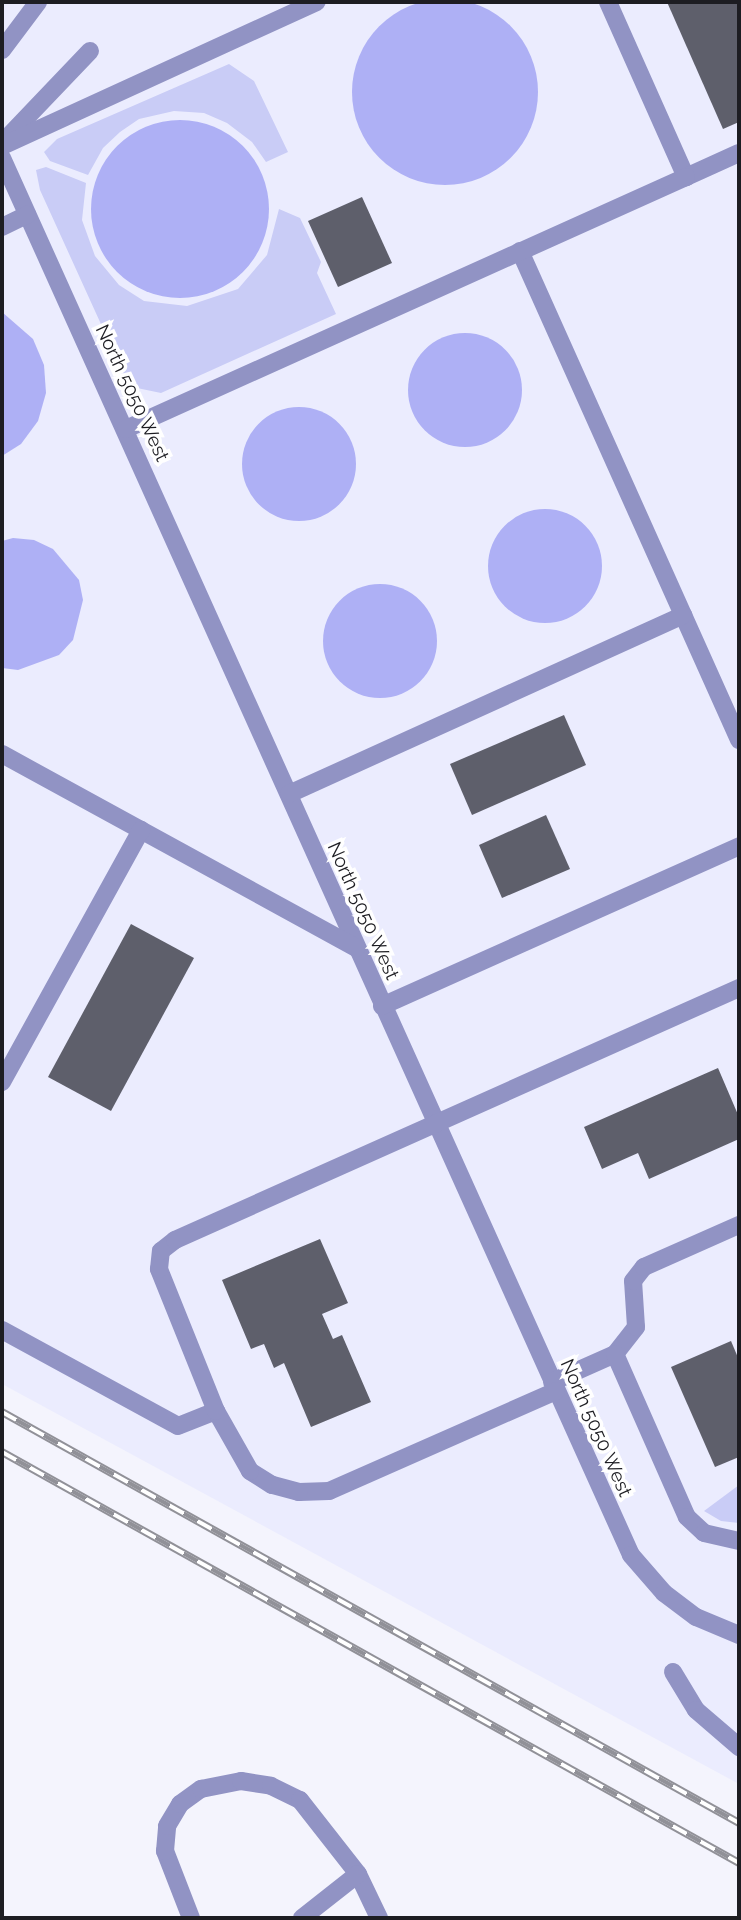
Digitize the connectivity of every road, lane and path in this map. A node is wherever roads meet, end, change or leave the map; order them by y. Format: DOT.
graph roads {
  1 [pos="38,2"];
  2 [pos="317,2"];
  3 [pos="608,2"];
  4 [pos="2,50"];
  5 [pos="90,51"];
  6 [pos="2,145"];
  7 [pos="739,153"];
  8 [pos="2,158"];
  9 [pos="686,177"];
  10 [pos="27,215"];
  11 [pos="2,227"];
  12 [pos="520,251"];
  13 [pos="126,429"];
  14 [pos="683,615"];
  15 [pos="739,740"];
  16 [pos="2,754"];
  17 [pos="289,794"];
  18 [pos="141,831"];
  19 [pos="739,846"];
  20 [pos="356,948"];
  21 [pos="739,988"];
  22 [pos="382,1006"];
  23 [pos="2,1082"];
  24 [pos="433,1123"];
  25 [pos="739,1225"];
  26 [pos="2,1330"];
  27 [pos="615,1354"];
  28 [pos="554,1386"];
  29 [pos="216,1411"];
  30 [pos="739,1541"];
  31 [pos="739,1635"];
  32 [pos="673,1672"];
  33 [pos="739,1747"];
  34 [pos="358,1874"];
  35 [pos="191,1918"];
  36 [pos="302,1918"];
  37 [pos="379,1918"];
  1 -- 4 [label="street"];
  2 -- 6 [label="street"];
  3 -- 9 [label="street"];
  5 -- 6 [label="street"];
  7 -- 9 [label="street"];
  8 -- 10 [label="street, North 5050 West"];
  9 -- 12 [label="street"];
  10 -- 11 [label="street"];
  10 -- 13 [label="street, North 5050 West"];
  12 -- 13 [label="street"];
  12 -- 14 [label="street"];
  13 -- 17 [label="street, North 5050 West"];
  14 -- 15 [label="street"];
  14 -- 17 [label="street"];
  16 -- 18 [label="street"];
  17 -- 20 [label="street, North 5050 West"];
  18 -- 20 [label="street"];
  18 -- 23 [label="street"];
  19 -- 22 [label="street"];
  20 -- 22 [label="street, North 5050 West"];
  21 -- 24 [label="street"];
  22 -- 24 [label="street, North 5050 West"];
  24 -- 28 [label="street, North 5050 West"];
  24 -- 29 [label="street"];
  25 -- 27 [label="street"];
  26 -- 29 [label="street"];
  27 -- 28 [label="street"];
  27 -- 30 [label="street"];
  28 -- 29 [label="street"];
  28 -- 31 [label="street, North 5050 West"];
  32 -- 33 [label="street"];
  34 -- 35 [label="street"];
  34 -- 36 [label="street"];
  34 -- 37 [label="street"];
}
